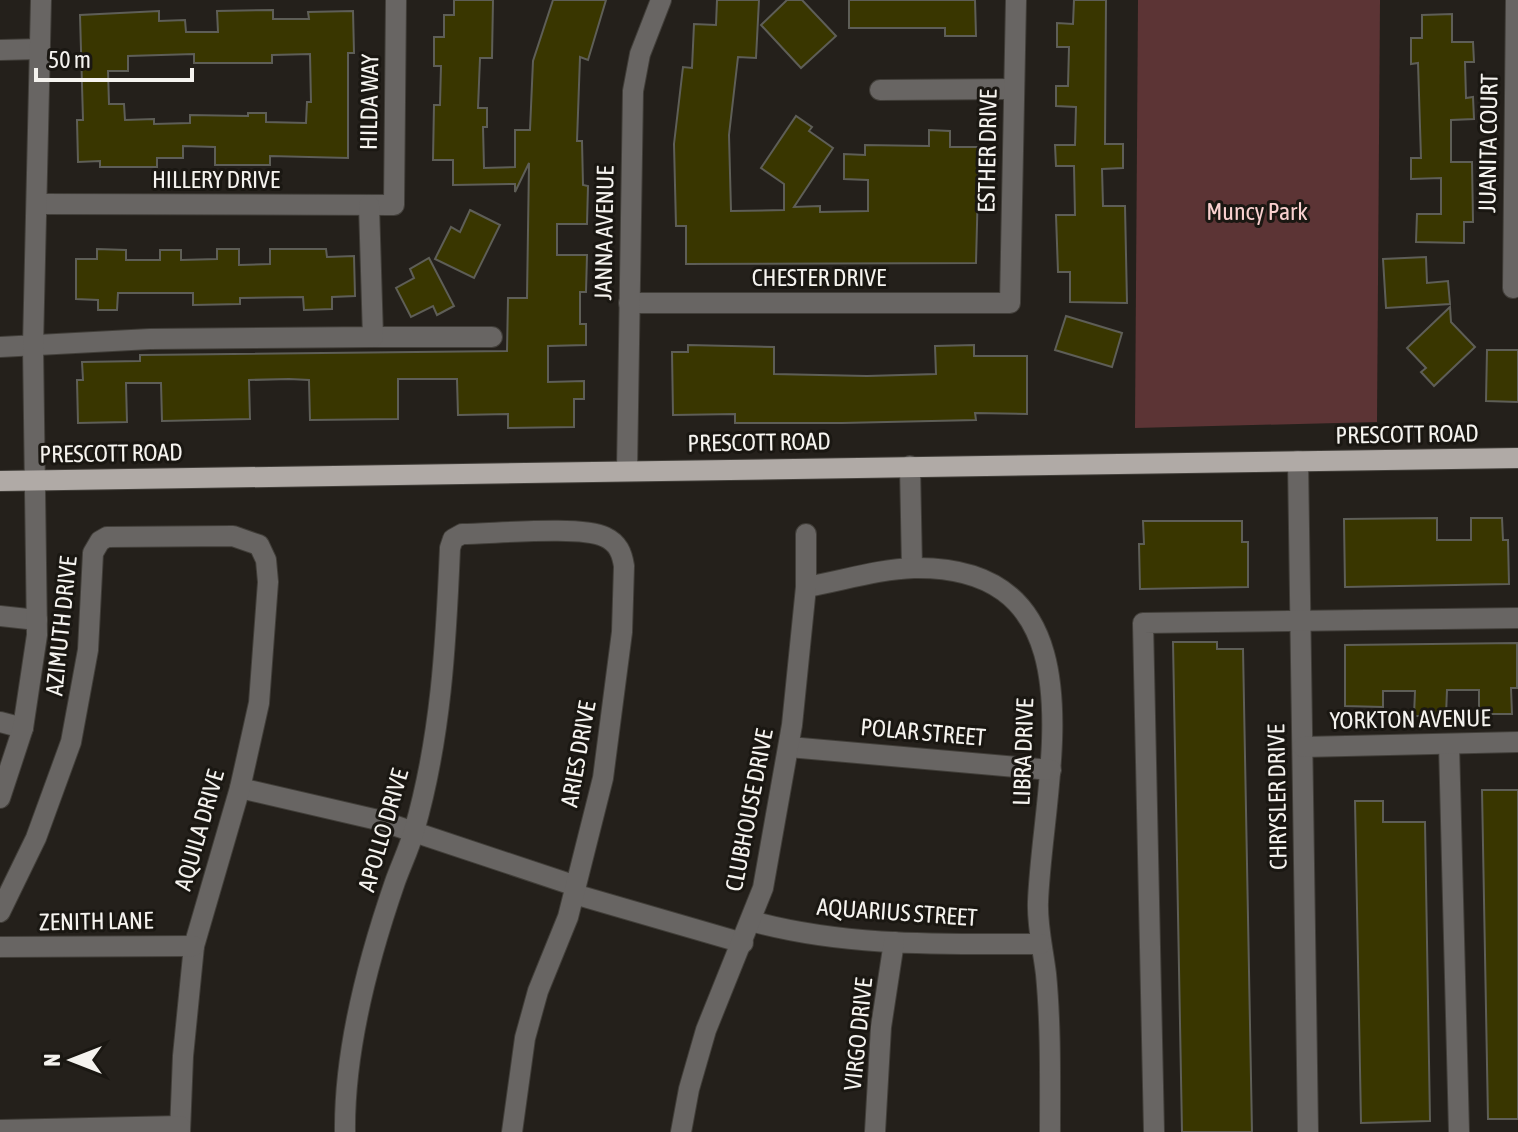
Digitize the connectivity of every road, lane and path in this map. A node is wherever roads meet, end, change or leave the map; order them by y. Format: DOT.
graph roads {
  1 [pos="41,0"];
  2 [pos="396,0"];
  3 [pos="661,0"];
  4 [pos="1016,0"];
  5 [pos="1516,0"];
  6 [pos="40,49"];
  7 [pos="0,50"];
  8 [pos="1014,89"];
  9 [pos="880,90"];
  10 [pos="39,204"];
  11 [pos="369,205"];
  12 [pos="394,205"];
  13 [pos="1513,288"];
  14 [pos="629,303"];
  15 [pos="1010,303"];
  16 [pos="373,337"];
  17 [pos="492,337"];
  18 [pos="33,346"];
  19 [pos="0,347"];
  20 [pos="1518,458"];
  21 [pos="1298,461"];
  22 [pos="910,466"];
  23 [pos="627,471"];
  24 [pos="37,480"];
  25 [pos="0,481"];
  26 [pos="806,534"];
  27 [pos="453,539"];
  28 [pos="259,545"];
  29 [pos="912,568"];
  30 [pos="806,587"];
  31 [pos="0,616"];
  32 [pos="1518,618"];
  33 [pos="37,620"];
  34 [pos="1301,621"];
  35 [pos="0,722"];
  36 [pos="23,728"];
  37 [pos="1518,742"];
  38 [pos="1449,744"];
  39 [pos="789,747"];
  40 [pos="1303,747"];
  41 [pos="1051,770"];
  42 [pos="240,788"];
  43 [pos="0,798"];
  44 [pos="414,832"];
  45 [pos="575,890"];
  46 [pos="0,912"];
  47 [pos="751,921"];
  48 [pos="894,942"];
  49 [pos="743,943"];
  50 [pos="1041,944"];
  51 [pos="194,946"];
  52 [pos="0,947"];
  53 [pos="180,1129"];
  54 [pos="0,1130"];
  55 [pos="345,1132"];
  56 [pos="512,1132"];
  57 [pos="681,1132"];
  58 [pos="875,1132"];
  59 [pos="1050,1132"];
  60 [pos="1154,1132"];
  61 [pos="1308,1132"];
  62 [pos="1459,1132"];
  1 -- 6 [label="street"];
  2 -- 12 [label="street, HILDA WAY"];
  3 -- 14 [label="street, JANNA AVENUE"];
  4 -- 8 [label="street, ESTHER DRIVE"];
  5 -- 13 [label="street, JUANITA COURT"];
  6 -- 7 [label="street"];
  6 -- 10 [label="street"];
  8 -- 9 [label="street"];
  8 -- 15 [label="street, ESTHER DRIVE"];
  10 -- 11 [label="street, HILLERY DRIVE"];
  10 -- 18 [label="street"];
  11 -- 12 [label="street, HILLERY DRIVE"];
  11 -- 16 [label="street"];
  14 -- 15 [label="street, CHESTER DRIVE"];
  14 -- 23 [label="street, JANNA AVENUE"];
  16 -- 17 [label="street"];
  16 -- 18 [label="street"];
  18 -- 19 [label="street"];
  18 -- 24 [label="street"];
  20 -- 21 [label="main road, PRESCOTT ROAD"];
  21 -- 22 [label="main road, PRESCOTT ROAD"];
  21 -- 34 [label="street, CHRYSLER DRIVE"];
  22 -- 23 [label="main road, PRESCOTT ROAD"];
  22 -- 29 [label="street"];
  23 -- 24 [label="main road, PRESCOTT ROAD"];
  24 -- 25 [label="main road, PRESCOTT ROAD"];
  24 -- 33 [label="street"];
  26 -- 30 [label="street, CLUBHOUSE DRIVE"];
  27 -- 44 [label="street, APOLLO DRIVE"];
  27 -- 45 [label="street, ARIES DRIVE"];
  28 -- 42 [label="street, AQUILA DRIVE"];
  28 -- 46 [label="street, AZIMUTH DRIVE"];
  29 -- 30 [label="street, LIBRA DRIVE"];
  29 -- 41 [label="street, LIBRA DRIVE"];
  30 -- 39 [label="street, CLUBHOUSE DRIVE"];
  31 -- 33 [label="street"];
  32 -- 34 [label="street"];
  33 -- 36 [label="street"];
  34 -- 40 [label="street, CHRYSLER DRIVE"];
  34 -- 60 [label="street"];
  35 -- 36 [label="street"];
  36 -- 43 [label="street"];
  37 -- 38 [label="street, YORKTON AVENUE"];
  38 -- 40 [label="street, YORKTON AVENUE"];
  38 -- 62 [label="street"];
  39 -- 41 [label="street, POLAR STREET"];
  39 -- 47 [label="street, CLUBHOUSE DRIVE"];
  40 -- 61 [label="street, CHRYSLER DRIVE"];
  41 -- 50 [label="street, LIBRA DRIVE"];
  42 -- 44 [label="street"];
  42 -- 51 [label="street, AQUILA DRIVE"];
  44 -- 45 [label="street"];
  44 -- 55 [label="street, APOLLO DRIVE"];
  45 -- 49 [label="street"];
  45 -- 56 [label="street, ARIES DRIVE"];
  47 -- 48 [label="street, AQUARIUS STREET"];
  47 -- 49 [label="street, CLUBHOUSE DRIVE"];
  48 -- 50 [label="street, AQUARIUS STREET"];
  48 -- 58 [label="street, VIRGO DRIVE"];
  49 -- 57 [label="street, CLUBHOUSE DRIVE"];
  50 -- 59 [label="street, LIBRA DRIVE"];
  51 -- 52 [label="street, ZENITH LANE"];
  51 -- 53 [label="street, AQUILA DRIVE"];
  53 -- 54 [label="street"];
}
